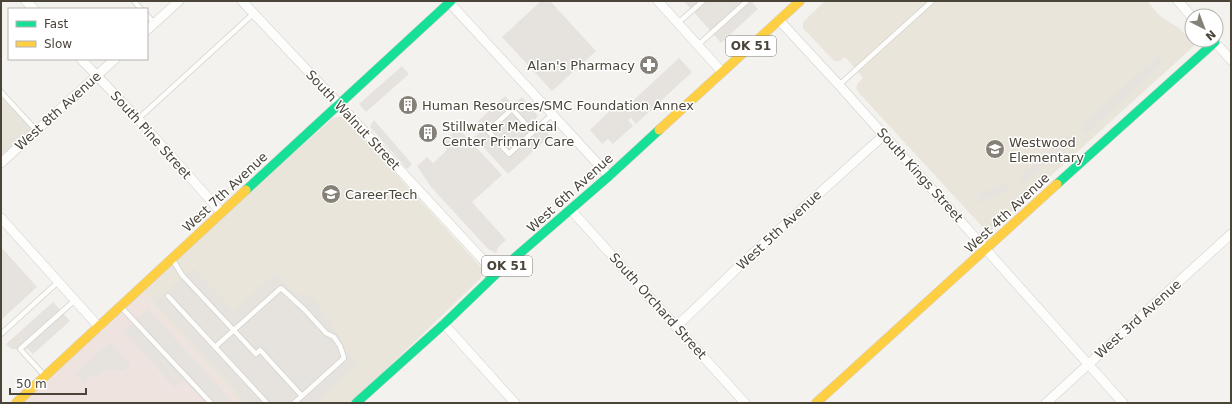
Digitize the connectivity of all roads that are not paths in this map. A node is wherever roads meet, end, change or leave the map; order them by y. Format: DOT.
graph roads {
  1 [pos="179,1"];
  2 [pos="242,1"];
  3 [pos="450,1"];
  4 [pos="703,1"];
  5 [pos="747,1"];
  6 [pos="800,1"];
  7 [pos="932,1"];
  8 [pos="660,2"];
  9 [pos="253,14"];
  10 [pos="148,16"];
  11 [pos="779,20"];
  12 [pos="154,23"];
  13 [pos="678,23"];
  14 [pos="148,29"];
  15 [pos="698,45"];
  16 [pos="1206,48"];
  17 [pos="1220,48"];
  18 [pos="82,60"];
  19 [pos="114,60"];
  20 [pos="1231,60"];
  21 [pos="722,72"];
  22 [pos="96,76"];
  23 [pos="839,85"];
  24 [pos="1,92"];
  25 [pos="340,105"];
  26 [pos="553,114"];
  27 [pos="138,119"];
  28 [pos="36,130"];
  29 [pos="533,132"];
  30 [pos="884,134"];
  31 [pos="1,163"];
  32 [pos="609,176"];
  33 [pos="571,210"];
  34 [pos="221,212"];
  35 [pos="1,218"];
  36 [pos="1231,234"];
  37 [pos="987,250"];
  38 [pos="172,259"];
  39 [pos="496,274"];
  40 [pos="58,282"];
  41 [pos="168,296"];
  42 [pos="75,300"];
  43 [pos="121,307"];
  44 [pos="444,324"];
  45 [pos="99,327"];
  46 [pos="676,327"];
  47 [pos="234,330"];
  48 [pos="1,334"];
  49 [pos="215,347"];
  50 [pos="1088,364"];
  51 [pos="45,377"];
  52 [pos="302,396"];
  53 [pos="16,403"];
  54 [pos="211,403"];
  55 [pos="267,403"];
  56 [pos="294,403"];
  57 [pos="356,403"];
  58 [pos="515,403"];
  59 [pos="745,403"];
  60 [pos="816,403"];
  61 [pos="1046,403"];
  62 [pos="1123,403"];
  1 -- 12 [label="street"];
  2 -- 9 [label="street, South Walnut Street"];
  3 -- 25 [label="main road, West 7th Avenue"];
  3 -- 26 [label="street"];
  4 -- 13 [label="lane"];
  5 -- 15 [label="lane"];
  6 -- 11 [label="main road, West 6th Avenue / OK 51"];
  7 -- 23 [label="lane"];
  8 -- 13 [label="street"];
  9 -- 25 [label="street, South Walnut Street"];
  9 -- 27 [label="lane"];
  10 -- 12 [label="lane"];
  11 -- 21 [label="main road, West 6th Avenue / OK 51"];
  11 -- 23 [label="street, South Kings Street"];
  12 -- 14 [label="street"];
  13 -- 15 [label="street"];
  15 -- 21 [label="street"];
  16 -- 37 [label="main road, West 4th Avenue"];
  17 -- 20 [label="street"];
  18 -- 22 [label="street, South Pine Street"];
  19 -- 22 [label="street, West 8th Avenue"];
  21 -- 32 [label="main road, West 6th Avenue / OK 51"];
  22 -- 27 [label="street, South Pine Street"];
  22 -- 28 [label="street, West 8th Avenue"];
  23 -- 30 [label="street, South Kings Street"];
  24 -- 28 [label="lane"];
  25 -- 34 [label="main road, West 7th Avenue"];
  25 -- 39 [label="street, South Walnut Street"];
  26 -- 29 [label="lane"];
  26 -- 32 [label="street"];
  27 -- 34 [label="street, South Pine Street"];
  28 -- 31 [label="street, West 8th Avenue"];
  29 -- 29 [label="lane"];
  30 -- 37 [label="street, South Kings Street"];
  30 -- 46 [label="street, West 5th Avenue"];
  32 -- 33 [label="main road, West 6th Avenue / OK 51"];
  33 -- 39 [label="main road, West 6th Avenue / OK 51"];
  33 -- 46 [label="street, South Orchard Street"];
  34 -- 38 [label="main road, West 7th Avenue"];
  35 -- 40 [label="street"];
  36 -- 50 [label="street, West 3rd Avenue"];
  37 -- 50 [label="street, South Kings Street"];
  37 -- 60 [label="main road, West 4th Avenue"];
  38 -- 43 [label="main road, West 7th Avenue"];
  38 -- 47 [label="lane"];
  39 -- 44 [label="main road, West 6th Avenue / OK 51"];
  40 -- 42 [label="street"];
  40 -- 48 [label="lane"];
  41 -- 49 [label="lane"];
  42 -- 45 [label="street"];
  42 -- 51 [label="lane"];
  43 -- 45 [label="main road, West 7th Avenue"];
  43 -- 54 [label="lane"];
  44 -- 57 [label="main road, West 6th Avenue / OK 51"];
  44 -- 58 [label="street"];
  45 -- 51 [label="main road, West 7th Avenue"];
  46 -- 59 [label="street, South Orchard Street"];
  47 -- 49 [label="lane"];
  47 -- 52 [label="lane"];
  47 -- 52 [label="lane"];
  49 -- 55 [label="lane"];
  50 -- 61 [label="street, West 3rd Avenue"];
  50 -- 62 [label="street, South Kings Street"];
  51 -- 53 [label="main road, West 7th Avenue"];
  52 -- 56 [label="lane"];
}
